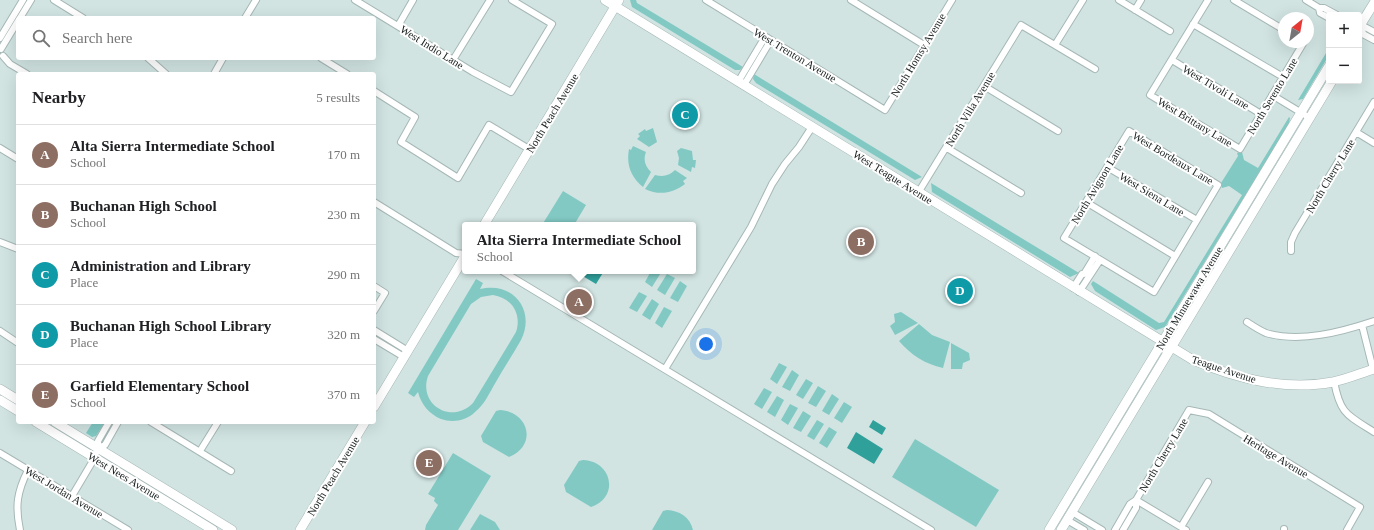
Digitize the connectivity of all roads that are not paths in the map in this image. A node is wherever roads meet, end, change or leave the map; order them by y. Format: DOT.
graph roads {
  1 [pos="23,0"];
  2 [pos="31,0"];
  3 [pos="54,0"];
  4 [pos="256,0"];
  5 [pos="355,0"];
  6 [pos="413,0"];
  7 [pos="490,0"];
  8 [pos="512,0"];
  9 [pos="605,0"];
  10 [pos="706,0"];
  11 [pos="851,0"];
  12 [pos="952,0"];
  13 [pos="1083,0"];
  14 [pos="1119,0"];
  15 [pos="1141,0"];
  16 [pos="1208,0"];
  17 [pos="1234,0"];
  18 [pos="1306,0"];
  19 [pos="1369,0"];
  20 [pos="1374,2"];
  21 [pos="617,3"];
  22 [pos="1135,10"];
  23 [pos="1329,12"];
  24 [pos="1362,12"];
  25 [pos="1374,12"];
  26 [pos="21,16"];
  27 [pos="80,16"];
  28 [pos="248,16"];
  29 [pos="1362,22"];
  30 [pos="16,24"];
  31 [pos="1193,24"];
  32 [pos="398,26"];
  33 [pos="1278,26"];
  34 [pos="1170,31"];
  35 [pos="1362,32"];
  36 [pos="1374,32"];
  37 [pos="0,38"];
  38 [pos="768,39"];
  39 [pos="1374,40"];
  40 [pos="924,45"];
  41 [pos="1055,46"];
  42 [pos="1,48"];
  43 [pos="1300,48"];
  44 [pos="1,59"];
  45 [pos="150,60"];
  46 [pos="222,60"];
  47 [pos="324,60"];
  48 [pos="453,60"];
  49 [pos="1172,60"];
  50 [pos="1095,69"];
  51 [pos="1326,71"];
  52 [pos="24,72"];
  53 [pos="164,72"];
  54 [pos="216,72"];
  55 [pos="344,72"];
  56 [pos="1283,77"];
  57 [pos="741,83"];
  58 [pos="1327,84"];
  59 [pos="1330,84"];
  60 [pos="984,86"];
  61 [pos="376,92"];
  62 [pos="1272,95"];
  63 [pos="1323,96"];
  64 [pos="1374,102"];
  65 [pos="885,110"];
  66 [pos="1301,112"];
  67 [pos="1261,114"];
  68 [pos="1310,118"];
  69 [pos="812,127"];
  70 [pos="1058,131"];
  71 [pos="1129,131"];
  72 [pos="1356,132"];
  73 [pos="1374,143"];
  74 [pos="0,148"];
  75 [pos="947,148"];
  76 [pos="530,149"];
  77 [pos="1240,149"];
  78 [pos="16,158"];
  79 [pos="1107,167"];
  80 [pos="918,193"];
  81 [pos="1021,193"];
  82 [pos="1086,202"];
  83 [pos="376,203"];
  84 [pos="1197,220"];
  85 [pos="486,222"];
  86 [pos="0,242"];
  87 [pos="16,248"];
  88 [pos="1291,251"];
  89 [pos="462,254"];
  90 [pos="1175,256"];
  91 [pos="1098,258"];
  92 [pos="462,260"];
  93 [pos="507,274"];
  94 [pos="376,287"];
  95 [pos="1076,290"];
  96 [pos="376,308"];
  97 [pos="1374,321"];
  98 [pos="1247,322"];
  99 [pos="1362,325"];
  100 [pos="0,331"];
  101 [pos="376,332"];
  102 [pos="376,340"];
  103 [pos="16,342"];
  104 [pos="1162,342"];
  105 [pos="1171,348"];
  106 [pos="406,354"];
  107 [pos="665,369"];
  108 [pos="1374,369"];
  109 [pos="1334,381"];
  110 [pos="0,389"];
  111 [pos="16,399"];
  112 [pos="0,400"];
  113 [pos="376,404"];
  114 [pos="16,410"];
  115 [pos="1190,410"];
  116 [pos="39,424"];
  117 [pos="58,424"];
  118 [pos="108,424"];
  119 [pos="117,424"];
  120 [pos="154,424"];
  121 [pos="217,424"];
  122 [pos="364,424"];
  123 [pos="1374,432"];
  124 [pos="98,448"];
  125 [pos="200,452"];
  126 [pos="0,454"];
  127 [pos="94,458"];
  128 [pos="28,470"];
  129 [pos="231,471"];
  130 [pos="1081,477"];
  131 [pos="1208,482"];
  132 [pos="72,496"];
  133 [pos="1136,500"];
  134 [pos="1070,516"];
  135 [pos="1184,529"];
  136 [pos="20,530"];
  137 [pos="128,530"];
  138 [pos="213,530"];
  139 [pos="232,530"];
  140 [pos="300,530"];
  141 [pos="931,530"];
  142 [pos="1049,530"];
  143 [pos="1056,530"];
  144 [pos="1061,530"];
  145 [pos="1084,530"];
  146 [pos="1102,530"];
  147 [pos="1115,530"];
  148 [pos="1123,530"];
  149 [pos="1347,530"];
  1 -- 37 [label="street"];
  2 -- 26 [label="street"];
  3 -- 27 [label="street"];
  4 -- 28 [label="street"];
  5 -- 32 [label="street, West Indio Lane"];
  6 -- 32 [label="street"];
  7 -- 48 [label="street"];
  8 -- 48 [label="street, West Indio Lane"];
  9 -- 21 [label="main road, West Teague Avenue"];
  10 -- 38 [label="street, West Trenton Avenue"];
  11 -- 40 [label="street"];
  12 -- 40 [label="street, North Homsy Avenue"];
  13 -- 41 [label="street"];
  14 -- 22 [label="street"];
  15 -- 22 [label="street"];
  16 -- 31 [label="street"];
  17 -- 33 [label="street"];
  18 -- 23 [label="street"];
  19 -- 24 [label="main road"];
  20 -- 29 [label="main road"];
  21 -- 57 [label="main road, West Teague Avenue"];
  21 -- 76 [label="main road, North Peach Avenue"];
  22 -- 34 [label="street"];
  25 -- 35 [label="main road"];
  30 -- 42 [label="street"];
  31 -- 49 [label="street"];
  31 -- 56 [label="street"];
  32 -- 48 [label="street, West Indio Lane"];
  35 -- 36 [label="street"];
  35 -- 39 [label="street"];
  38 -- 57 [label="street"];
  38 -- 65 [label="street, West Trenton Avenue"];
  40 -- 65 [label="street, North Homsy Avenue"];
  41 -- 50 [label="street"];
  41 -- 60 [label="street, North Villa Avenue"];
  42 -- 44 [label="street"];
  43 -- 56 [label="street, North Serento Lane"];
  44 -- 52 [label="street"];
  45 -- 53 [label="street"];
  46 -- 54 [label="street"];
  47 -- 55 [label="street"];
  49 -- 67 [label="street, West Tivoli Lane"];
  49 -- 77 [label="street, West Brittany Lane"];
  51 -- 66 [label="main road, North Minnewawa Avenue"];
  56 -- 62 [label="street, North Serento Lane"];
  57 -- 69 [label="main road, West Teague Avenue"];
  58 -- 63 [label="main road"];
  59 -- 63 [label="main road, North Minnewawa Avenue"];
  60 -- 70 [label="street"];
  60 -- 75 [label="street, North Villa Avenue"];
  61 -- 76 [label="street"];
  62 -- 66 [label="street"];
  62 -- 67 [label="street, North Serento Lane"];
  63 -- 68 [label="main road, North Minnewawa Avenue"];
  64 -- 72 [label="street, North Cherry Lane"];
  66 -- 68 [label="street"];
  66 -- 104 [label="main road, North Minnewawa Avenue"];
  67 -- 77 [label="street, North Serento Lane"];
  68 -- 105 [label="main road, North Minnewawa Avenue"];
  69 -- 80 [label="main road, West Teague Avenue"];
  69 -- 107 [label="street"];
  71 -- 79 [label="street, North Avignon Lane"];
  71 -- 84 [label="street, West Bordeaux Lane"];
  72 -- 73 [label="street"];
  72 -- 88 [label="street, North Cherry Lane"];
  74 -- 78 [label="street"];
  75 -- 80 [label="street, North Villa Avenue"];
  75 -- 81 [label="street"];
  76 -- 85 [label="main road, North Peach Avenue"];
  79 -- 82 [label="street, North Avignon Lane"];
  79 -- 84 [label="street, West Siena Lane"];
  80 -- 95 [label="main road, West Teague Avenue"];
  82 -- 90 [label="street"];
  82 -- 91 [label="street, North Avignon Lane"];
  83 -- 89 [label="street"];
  84 -- 90 [label="street"];
  86 -- 87 [label="street"];
  90 -- 91 [label="street"];
  91 -- 95 [label="street"];
  92 -- 106 [label="main road"];
  93 -- 107 [label="street"];
  94 -- 96 [label="street"];
  95 -- 104 [label="main road, West Teague Avenue"];
  97 -- 99 [label="street"];
  98 -- 99 [label="street"];
  99 -- 108 [label="street"];
  100 -- 103 [label="street"];
  101 -- 106 [label="street"];
  102 -- 106 [label="street"];
  104 -- 105 [label="main road, West Teague Avenue"];
  104 -- 130 [label="main road, North Minnewawa Avenue"];
  105 -- 109 [label="main road, Teague Avenue"];
  105 -- 134 [label="main road, North Minnewawa Avenue"];
  106 -- 113 [label="main road"];
  107 -- 141 [label="street"];
  108 -- 109 [label="main road, Teague Avenue"];
  109 -- 123 [label="street"];
  110 -- 111 [label="main road"];
  112 -- 114 [label="main road"];
  115 -- 133 [label="street, North Cherry Lane"];
  115 -- 149 [label="street, Heritage Avenue"];
  116 -- 127 [label="main road, West Nees Avenue"];
  117 -- 124 [label="main road, West Nees Avenue"];
  118 -- 124 [label="street"];
  119 -- 124 [label="street"];
  120 -- 125 [label="street"];
  121 -- 125 [label="street"];
  122 -- 140 [label="main road, North Peach Avenue"];
  124 -- 127 [label="street"];
  124 -- 139 [label="main road, West Nees Avenue"];
  125 -- 129 [label="street"];
  126 -- 128 [label="street, West Jordan Avenue"];
  127 -- 132 [label="street"];
  127 -- 138 [label="main road, West Nees Avenue"];
  128 -- 132 [label="street, West Jordan Avenue"];
  128 -- 136 [label="street"];
  130 -- 142 [label="main road, North Minnewawa Avenue"];
  130 -- 143 [label="main road"];
  131 -- 135 [label="street"];
  132 -- 137 [label="street, West Jordan Avenue"];
  133 -- 135 [label="street"];
  133 -- 147 [label="street, North Cherry Lane"];
  133 -- 148 [label="street, North Cherry Lane"];
  134 -- 144 [label="main road, North Minnewawa Avenue"];
  134 -- 145 [label="street"];
  134 -- 146 [label="street"];
}
